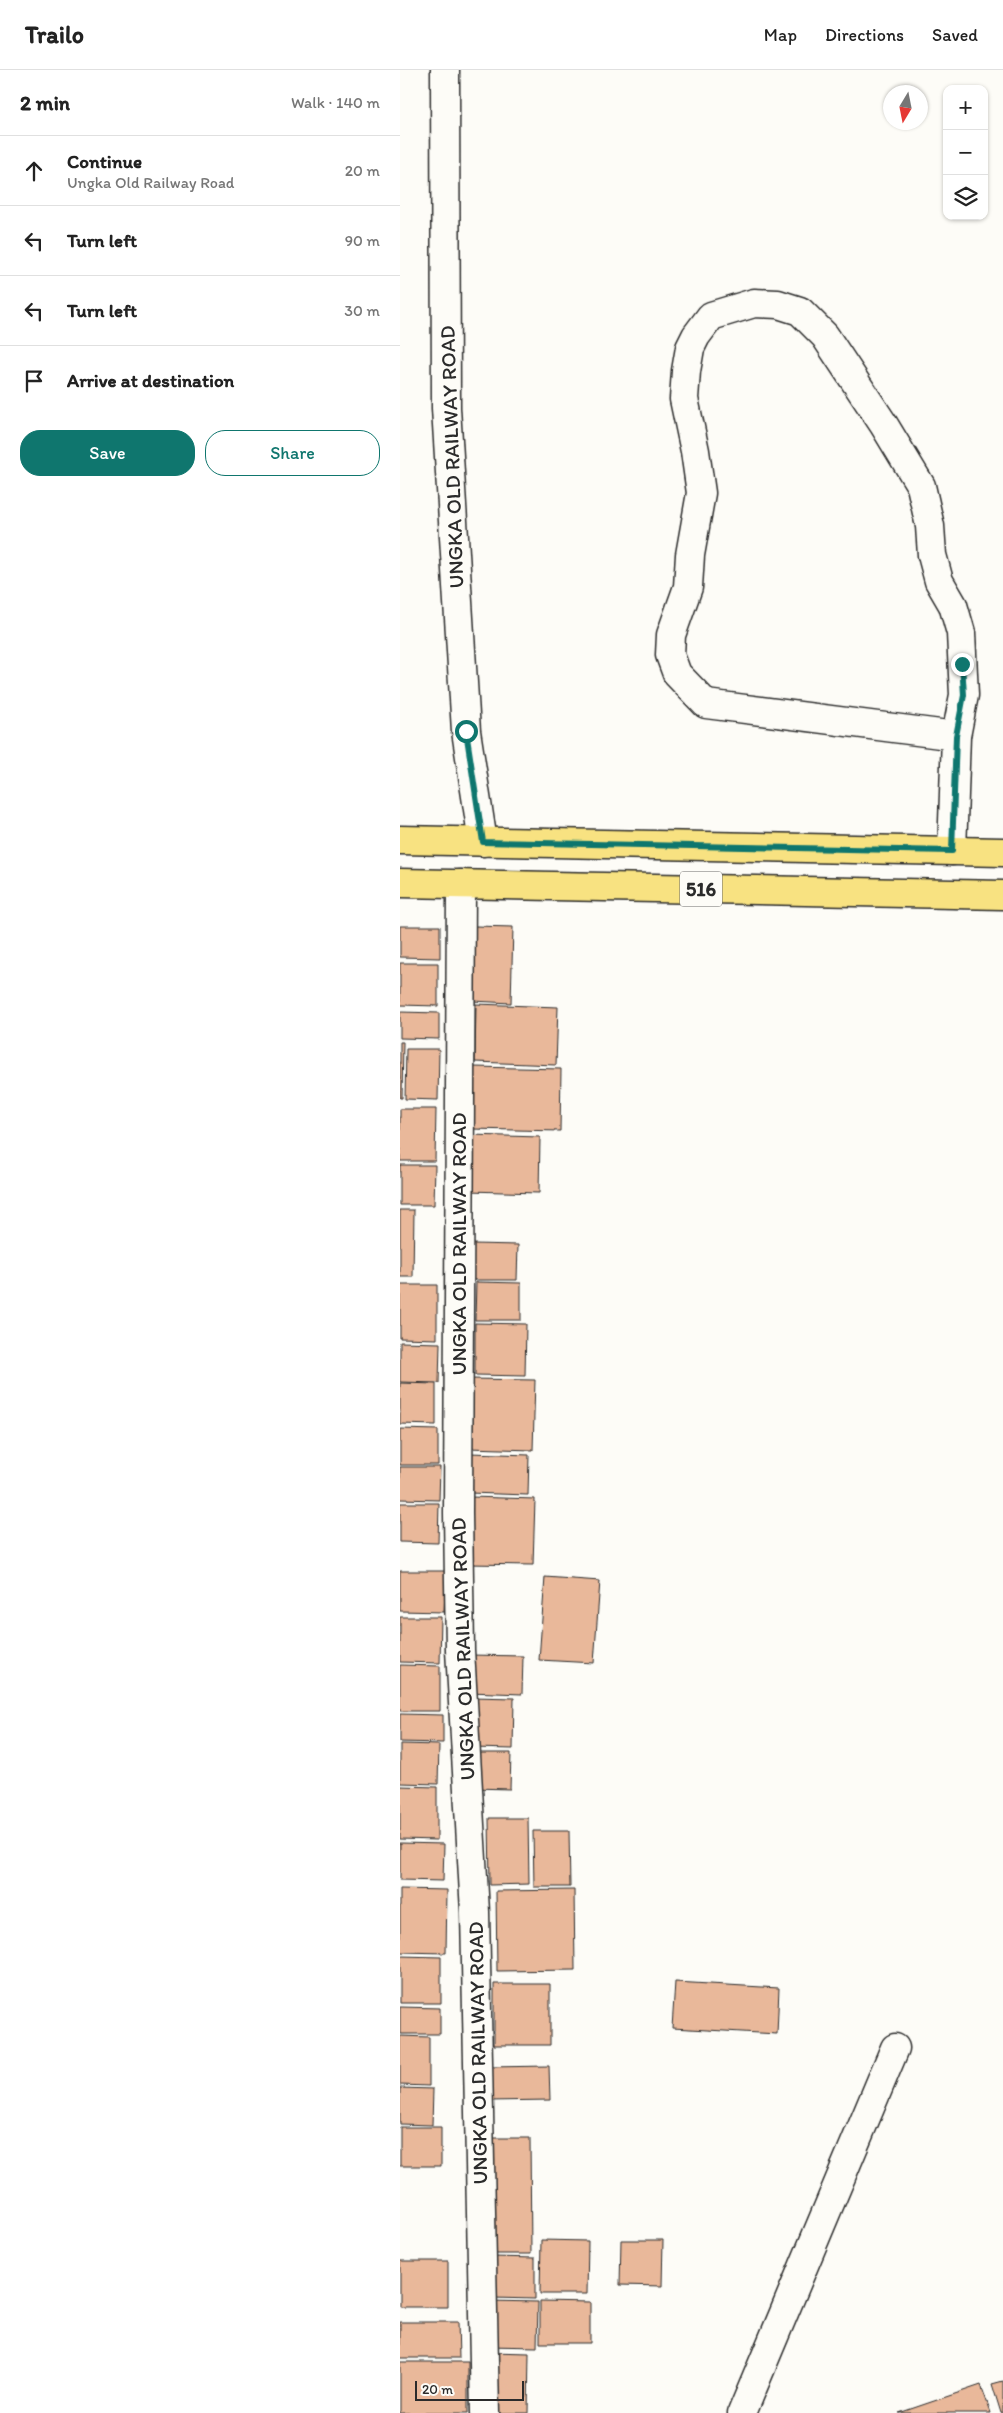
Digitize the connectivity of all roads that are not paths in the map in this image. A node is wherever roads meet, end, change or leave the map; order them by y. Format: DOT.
graph roads {
  1 [pos="445,70"];
  2 [pos="956,736"];
  3 [pos="400,840"];
  4 [pos="483,842"];
  5 [pos="952,851"];
  6 [pos="1003,852"];
  7 [pos="400,883"];
  8 [pos="461,884"];
  9 [pos="1003,895"];
  10 [pos="895,2048"];
  11 [pos="485,2413"];
  12 [pos="742,2413"];
  1 -- 4 [label="street, UNGKA OLD RAILWAY ROAD"];
  2 -- 2 [label="street"];
  2 -- 5 [label="street"];
  3 -- 4 [label="main road, 516"];
  4 -- 5 [label="main road, 516"];
  5 -- 6 [label="main road, 516"];
  7 -- 8 [label="main road, 516"];
  8 -- 9 [label="main road, 516"];
  8 -- 11 [label="street, UNGKA OLD RAILWAY ROAD"];
  10 -- 12 [label="street"];
}
